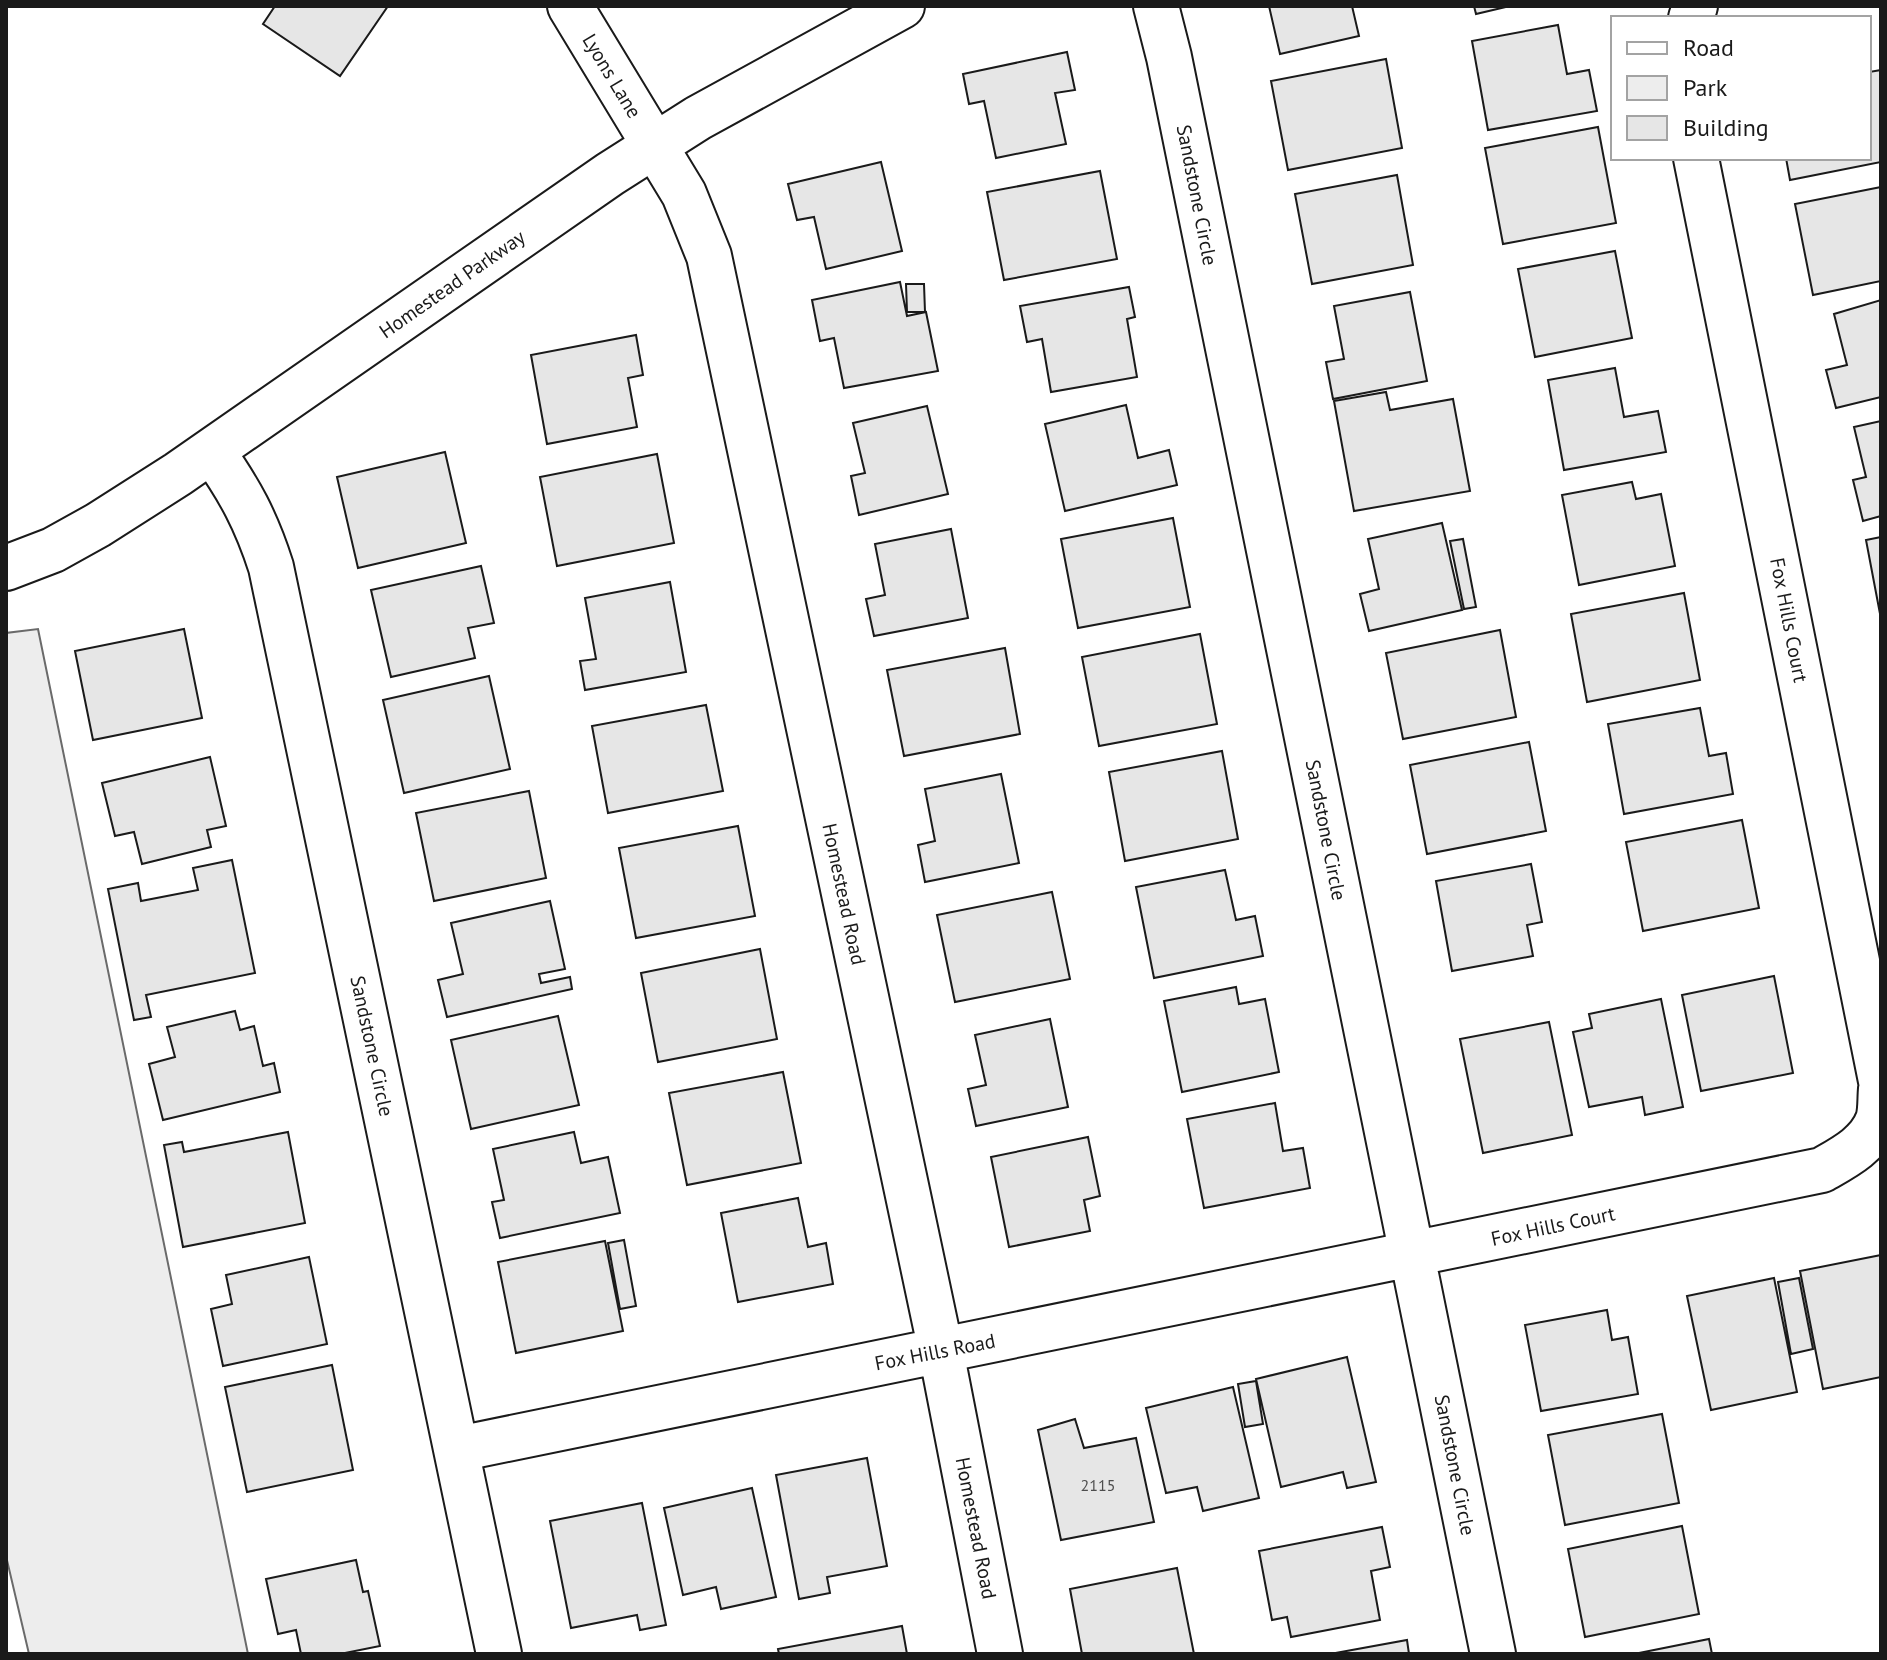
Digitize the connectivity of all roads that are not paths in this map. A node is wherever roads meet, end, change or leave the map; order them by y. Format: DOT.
graph roads {
  1 [pos="570,6"];
  2 [pos="902,6"];
  3 [pos="1156,6"];
  4 [pos="654,146"];
  5 [pos="1696,160"];
  6 [pos="212,451"];
  7 [pos="6,568"];
  8 [pos="1881,1081"];
  9 [pos="1881,1089"];
  10 [pos="1412,1255"];
  11 [pos="941,1351"];
  12 [pos="458,1449"];
  13 [pos="499,1654"];
  14 [pos="1000,1654"];
  15 [pos="1493,1654"];
  1 -- 4 [label="street, Lyons Lane"];
  2 -- 4 [label="street, Homestead Parkway"];
  3 -- 10 [label="street, Sandstone Circle"];
  4 -- 6 [label="street, Homestead Parkway"];
  4 -- 11 [label="street, Homestead Road"];
  5 -- 8 [label="street, Fox Hills Court"];
  6 -- 7 [label="street, Homestead Parkway"];
  6 -- 12 [label="street, Sandstone Circle"];
  9 -- 10 [label="street, Fox Hills Court"];
  10 -- 11 [label="street, Fox Hills Road"];
  10 -- 15 [label="street, Sandstone Circle"];
  11 -- 12 [label="street, Fox Hills Road"];
  11 -- 14 [label="street, Homestead Road"];
  12 -- 13 [label="street, Sandstone Circle"];
}
